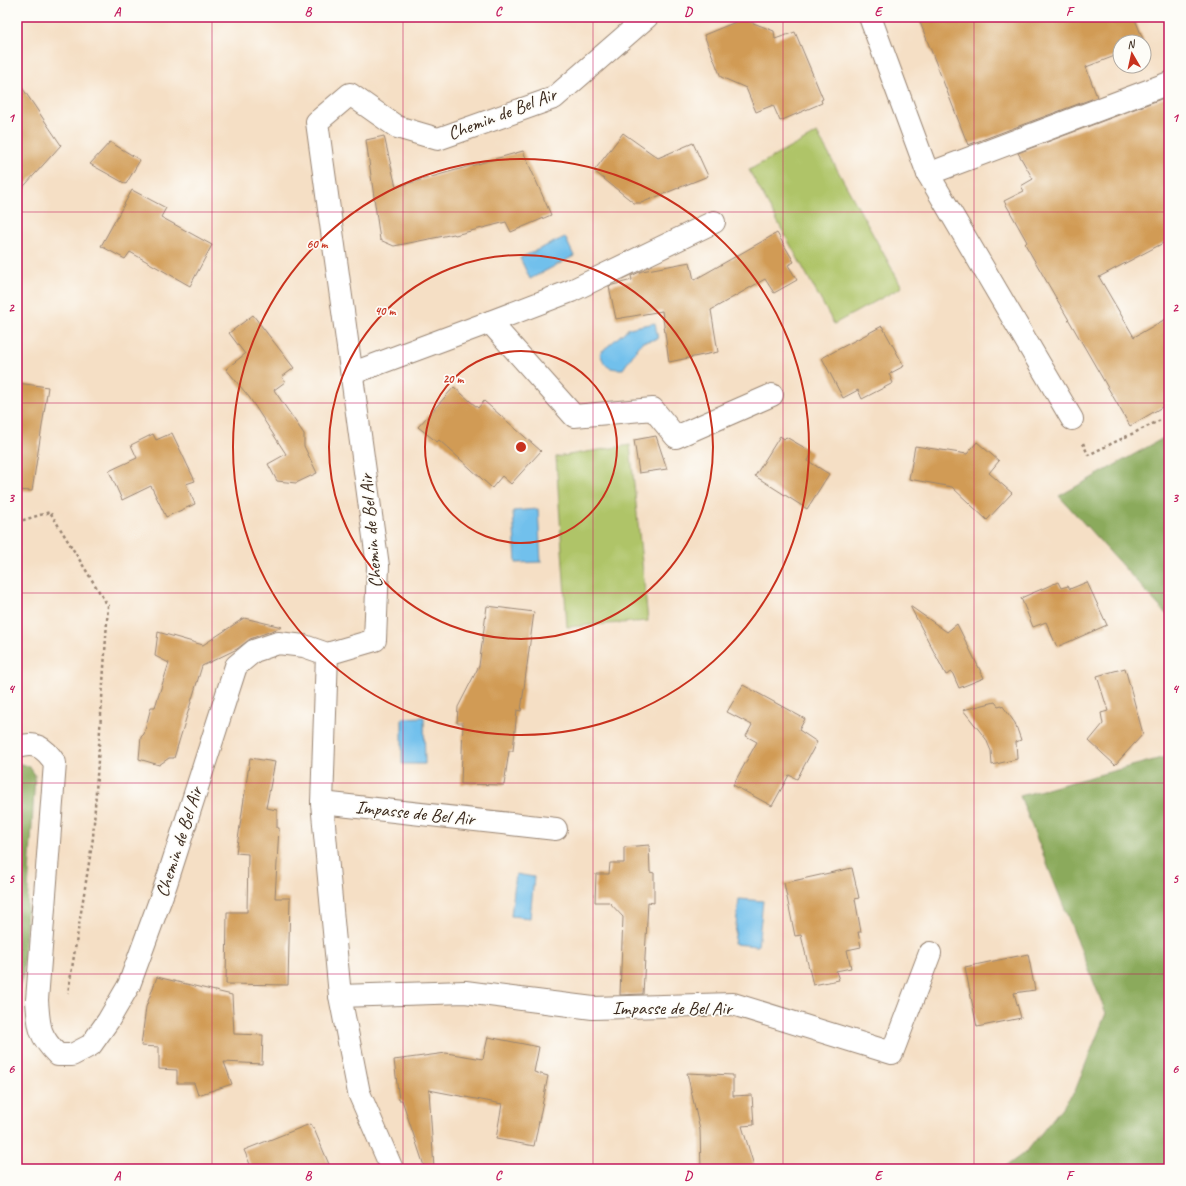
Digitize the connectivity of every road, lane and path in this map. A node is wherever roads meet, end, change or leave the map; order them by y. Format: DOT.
graph roads {
  1 [pos="647,17"];
  2 [pos="870,17"];
  3 [pos="1169,83"];
  4 [pos="928,174"];
  5 [pos="714,222"];
  6 [pos="490,322"];
  7 [pos="353,373"];
  8 [pos="772,395"];
  9 [pos="1169,416"];
  10 [pos="1072,419"];
  11 [pos="327,654"];
  12 [pos="17,747"];
  13 [pos="322,803"];
  14 [pos="556,829"];
  15 [pos="930,953"];
  16 [pos="340,996"];
  17 [pos="392,1169"];
  1 -- 7 [label="street, Chemin de Bel Air"];
  2 -- 4 [label="street"];
  3 -- 4 [label="street"];
  4 -- 10 [label="street"];
  5 -- 6 [label="street"];
  6 -- 7 [label="street"];
  6 -- 8 [label="street"];
  7 -- 11 [label="street, Chemin de Bel Air"];
  9 -- 10 [label="path"];
  11 -- 12 [label="street, Chemin de Bel Air"];
  11 -- 13 [label="street"];
  13 -- 14 [label="street, Impasse de Bel Air"];
  13 -- 16 [label="street"];
  15 -- 16 [label="street, Impasse de Bel Air"];
  16 -- 17 [label="street"];
}
